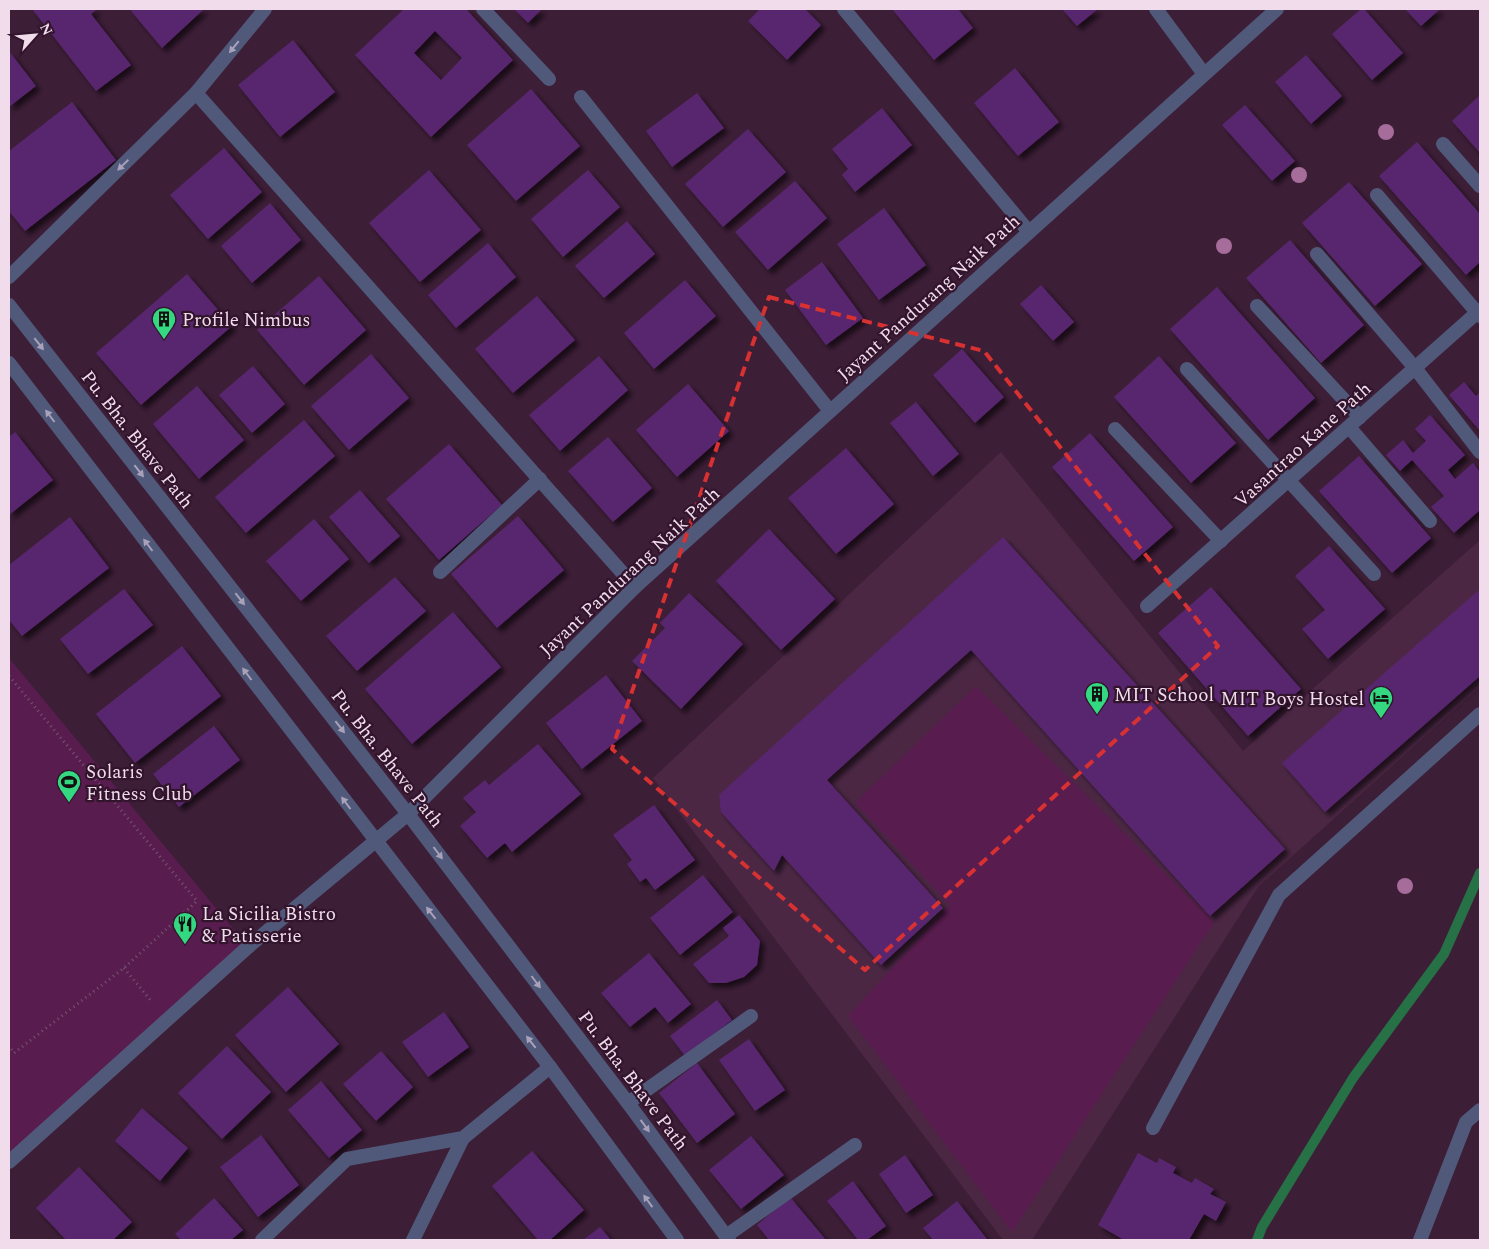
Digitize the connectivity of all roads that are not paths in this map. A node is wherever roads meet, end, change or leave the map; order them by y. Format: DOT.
graph roads {
  1 [pos="265,9"];
  2 [pos="483,9"];
  3 [pos="844,9"];
  4 [pos="1156,9"];
  5 [pos="1277,9"];
  6 [pos="1204,74"];
  7 [pos="549,79"];
  8 [pos="196,93"];
  9 [pos="581,98"];
  10 [pos="1443,144"];
  11 [pos="1480,186"];
  12 [pos="1377,195"];
  13 [pos="1029,232"];
  14 [pos="1317,254"];
  15 [pos="9,277"];
  16 [pos="9,305"];
  17 [pos="1258,306"];
  18 [pos="1479,313"];
  19 [pos="9,363"];
  20 [pos="1415,368"];
  21 [pos="1187,369"];
  22 [pos="830,411"];
  23 [pos="1360,417"];
  24 [pos="1349,427"];
  25 [pos="1115,430"];
  26 [pos="1480,452"];
  27 [pos="540,479"];
  28 [pos="1290,480"];
  29 [pos="1430,521"];
  30 [pos="1221,541"];
  31 [pos="440,572"];
  32 [pos="1374,574"];
  33 [pos="635,587"];
  34 [pos="1147,606"];
  35 [pos="1480,714"];
  36 [pos="408,814"];
  37 [pos="376,842"];
  38 [pos="751,1016"];
  39 [pos="550,1067"];
  40 [pos="628,1103"];
  41 [pos="1480,1110"];
  42 [pos="1153,1128"];
  43 [pos="463,1138"];
  44 [pos="856,1145"];
  45 [pos="9,1162"];
  46 [pos="728,1238"];
  47 [pos="262,1240"];
  48 [pos="413,1240"];
  49 [pos="677,1240"];
  50 [pos="1420,1240"];
  1 -- 8 [label="street, one-way"];
  2 -- 7 [label="street"];
  3 -- 13 [label="street"];
  4 -- 6 [label="street"];
  5 -- 6 [label="street, Jayant Pandurang Naik Path"];
  6 -- 13 [label="street, Jayant Pandurang Naik Path"];
  8 -- 15 [label="street, one-way"];
  8 -- 27 [label="street"];
  9 -- 22 [label="street"];
  10 -- 11 [label="street"];
  12 -- 18 [label="street"];
  13 -- 22 [label="street, Jayant Pandurang Naik Path"];
  14 -- 20 [label="street"];
  16 -- 36 [label="street, Pu. Bha. Bhave Path, one-way"];
  17 -- 23 [label="street"];
  18 -- 20 [label="street, Vasantrao Kane Path"];
  37 -- 19 [label="street, one-way"];
  20 -- 23 [label="street, Vasantrao Kane Path"];
  20 -- 26 [label="street"];
  21 -- 28 [label="street"];
  22 -- 33 [label="street, Jayant Pandurang Naik Path"];
  23 -- 24 [label="street, Vasantrao Kane Path"];
  24 -- 28 [label="street, Vasantrao Kane Path"];
  24 -- 29 [label="street"];
  25 -- 30 [label="street"];
  27 -- 31 [label="street"];
  27 -- 33 [label="street"];
  28 -- 30 [label="street, Vasantrao Kane Path"];
  28 -- 32 [label="street"];
  30 -- 34 [label="street, Vasantrao Kane Path"];
  33 -- 36 [label="street, Jayant Pandurang Naik Path"];
  35 -- 42 [label="street"];
  36 -- 37 [label="street, Jayant Pandurang Naik Path"];
  36 -- 40 [label="street, Pu. Bha. Bhave Path, one-way"];
  39 -- 37 [label="street, one-way"];
  37 -- 45 [label="street, Jayant Pandurang Naik Path"];
  38 -- 40 [label="street"];
  39 -- 43 [label="street"];
  49 -- 39 [label="street, one-way"];
  40 -- 46 [label="street, Pu. Bha. Bhave Path, one-way"];
  41 -- 50 [label="street"];
  43 -- 47 [label="street"];
  43 -- 48 [label="street"];
  44 -- 46 [label="street"];
}
